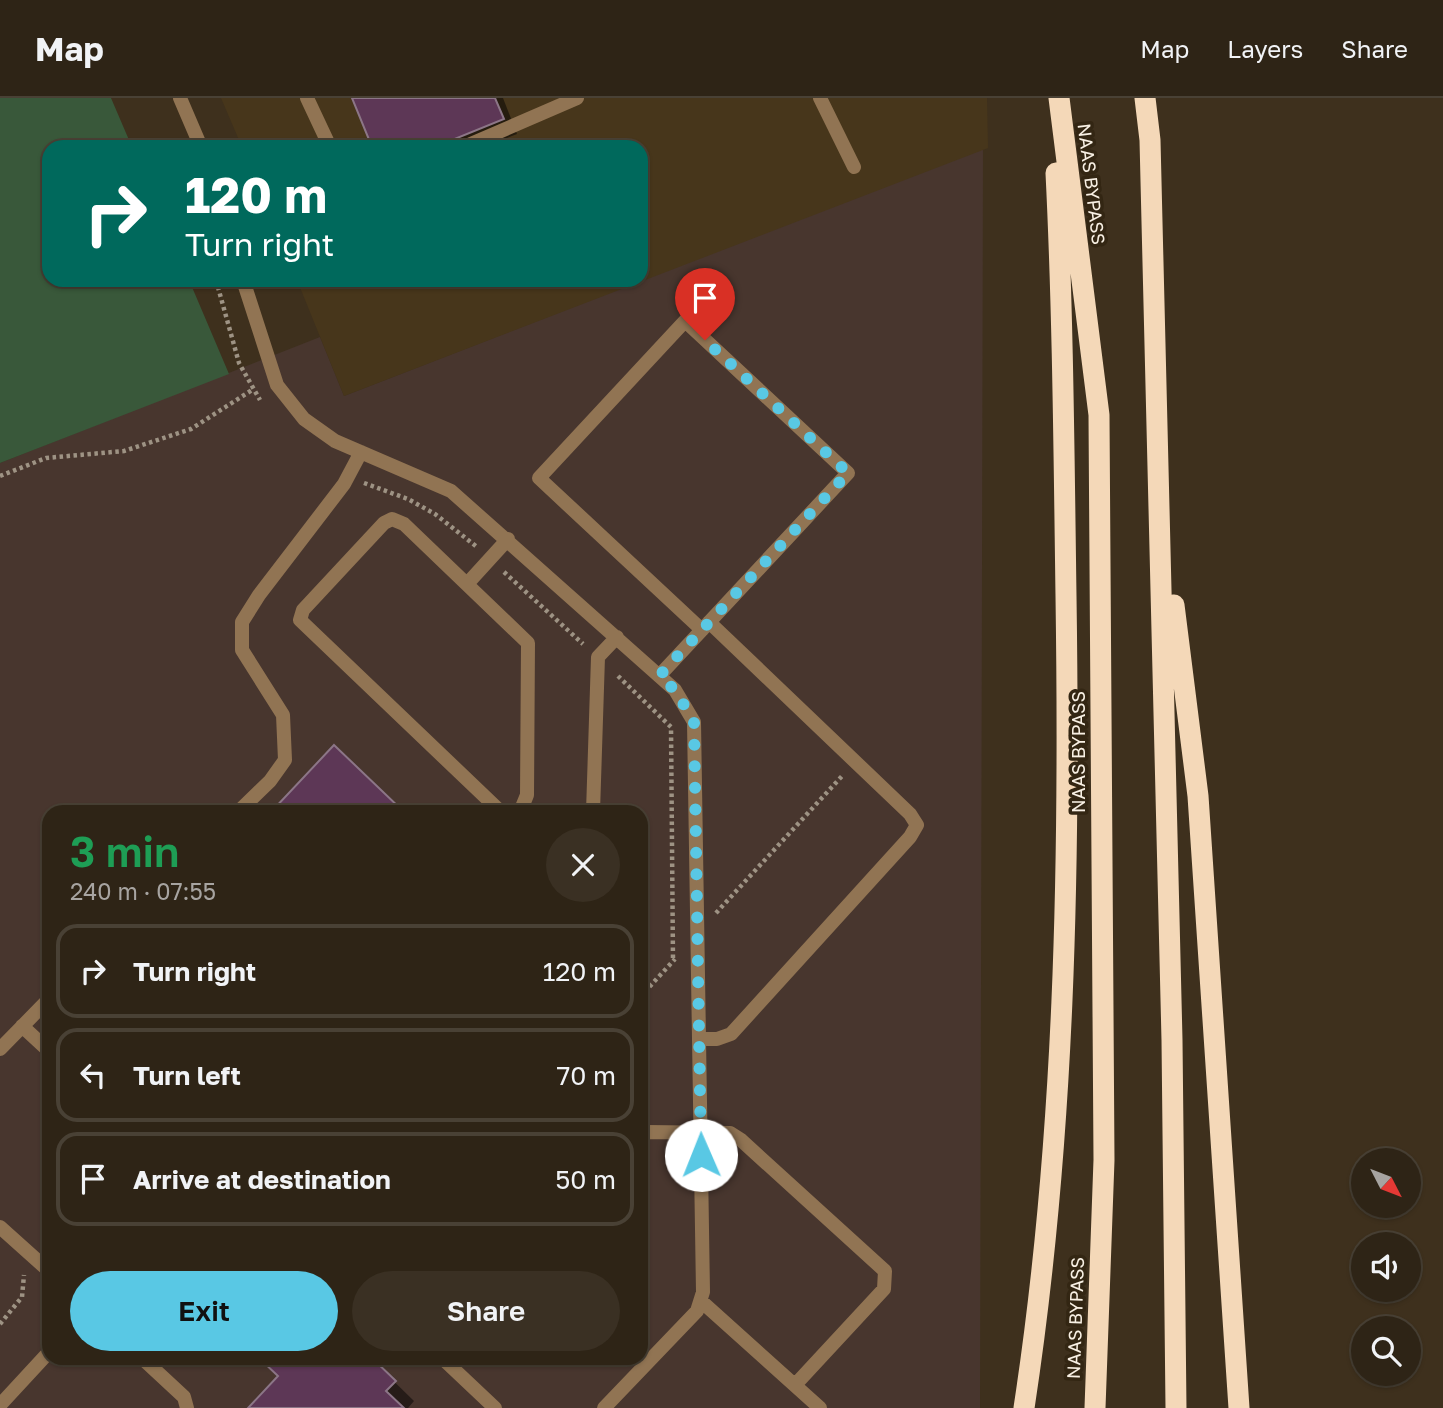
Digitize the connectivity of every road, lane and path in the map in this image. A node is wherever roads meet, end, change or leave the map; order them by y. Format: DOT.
graph roads {
  1 [pos="180,98"];
  2 [pos="307,98"];
  3 [pos="577,98"];
  4 [pos="820,98"];
  5 [pos="1052,98"];
  6 [pos="1059,98"];
  7 [pos="1145,98"];
  8 [pos="198,140"];
  9 [pos="327,140"];
  10 [pos="480,140"];
  11 [pos="854,167"];
  12 [pos="245,287"];
  13 [pos="252,390"];
  14 [pos="360,452"];
  15 [pos="0,476"];
  16 [pos="1159,489"];
  17 [pos="508,538"];
  18 [pos="467,584"];
  19 [pos="706,626"];
  20 [pos="617,637"];
  21 [pos="659,676"];
  22 [pos="855,762"];
  23 [pos="245,805"];
  24 [pos="494,805"];
  25 [pos="523,805"];
  26 [pos="593,805"];
  27 [pos="696,935"];
  28 [pos="648,988"];
  29 [pos="42,1006"];
  30 [pos="22,1026"];
  31 [pos="699,1039"];
  32 [pos="42,1045"];
  33 [pos="0,1049"];
  34 [pos="648,1132"];
  35 [pos="700,1132"];
  36 [pos="0,1227"];
  37 [pos="33,1256"];
  38 [pos="42,1264"];
  39 [pos="701,1301"];
  40 [pos="0,1324"];
  41 [pos="42,1360"];
  42 [pos="648,1362"];
  43 [pos="150,1365"];
  44 [pos="449,1365"];
  45 [pos="645,1365"];
  46 [pos="794,1385"];
  47 [pos="0,1405"];
  48 [pos="187,1408"];
  49 [pos="495,1408"];
  50 [pos="604,1408"];
  51 [pos="820,1408"];
  52 [pos="1024,1408"];
  53 [pos="1095,1408"];
  54 [pos="1176,1408"];
  55 [pos="1239,1408"];
  1 -- 8 [label="lane"];
  2 -- 9 [label="lane"];
  3 -- 10 [label="lane"];
  4 -- 11 [label="lane"];
  5 -- 52 [label="highway"];
  6 -- 53 [label="highway, NAAS BYPASS"];
  7 -- 16 [label="highway"];
  12 -- 14 [label="lane"];
  13 -- 15 [label="path"];
  14 -- 17 [label="lane"];
  14 -- 23 [label="lane"];
  16 -- 54 [label="highway"];
  16 -- 55 [label="highway"];
  17 -- 18 [label="lane"];
  17 -- 20 [label="lane"];
  18 -- 24 [label="lane"];
  18 -- 25 [label="lane"];
  19 -- 19 [label="lane"];
  19 -- 21 [label="lane"];
  19 -- 22 [label="lane"];
  20 -- 21 [label="lane"];
  20 -- 26 [label="lane"];
  21 -- 27 [label="lane"];
  22 -- 27 [label="path"];
  22 -- 31 [label="lane"];
  27 -- 28 [label="path"];
  27 -- 31 [label="lane"];
  29 -- 30 [label="lane"];
  30 -- 32 [label="lane"];
  30 -- 33 [label="lane"];
  31 -- 35 [label="lane"];
  34 -- 35 [label="lane"];
  35 -- 39 [label="lane"];
  35 -- 46 [label="lane"];
  36 -- 37 [label="lane"];
  37 -- 38 [label="lane"];
  37 -- 40 [label="path"];
  39 -- 42 [label="lane"];
  39 -- 46 [label="lane"];
  41 -- 47 [label="lane"];
  43 -- 48 [label="lane"];
  44 -- 49 [label="lane"];
  45 -- 50 [label="lane"];
  46 -- 51 [label="lane"];
}
